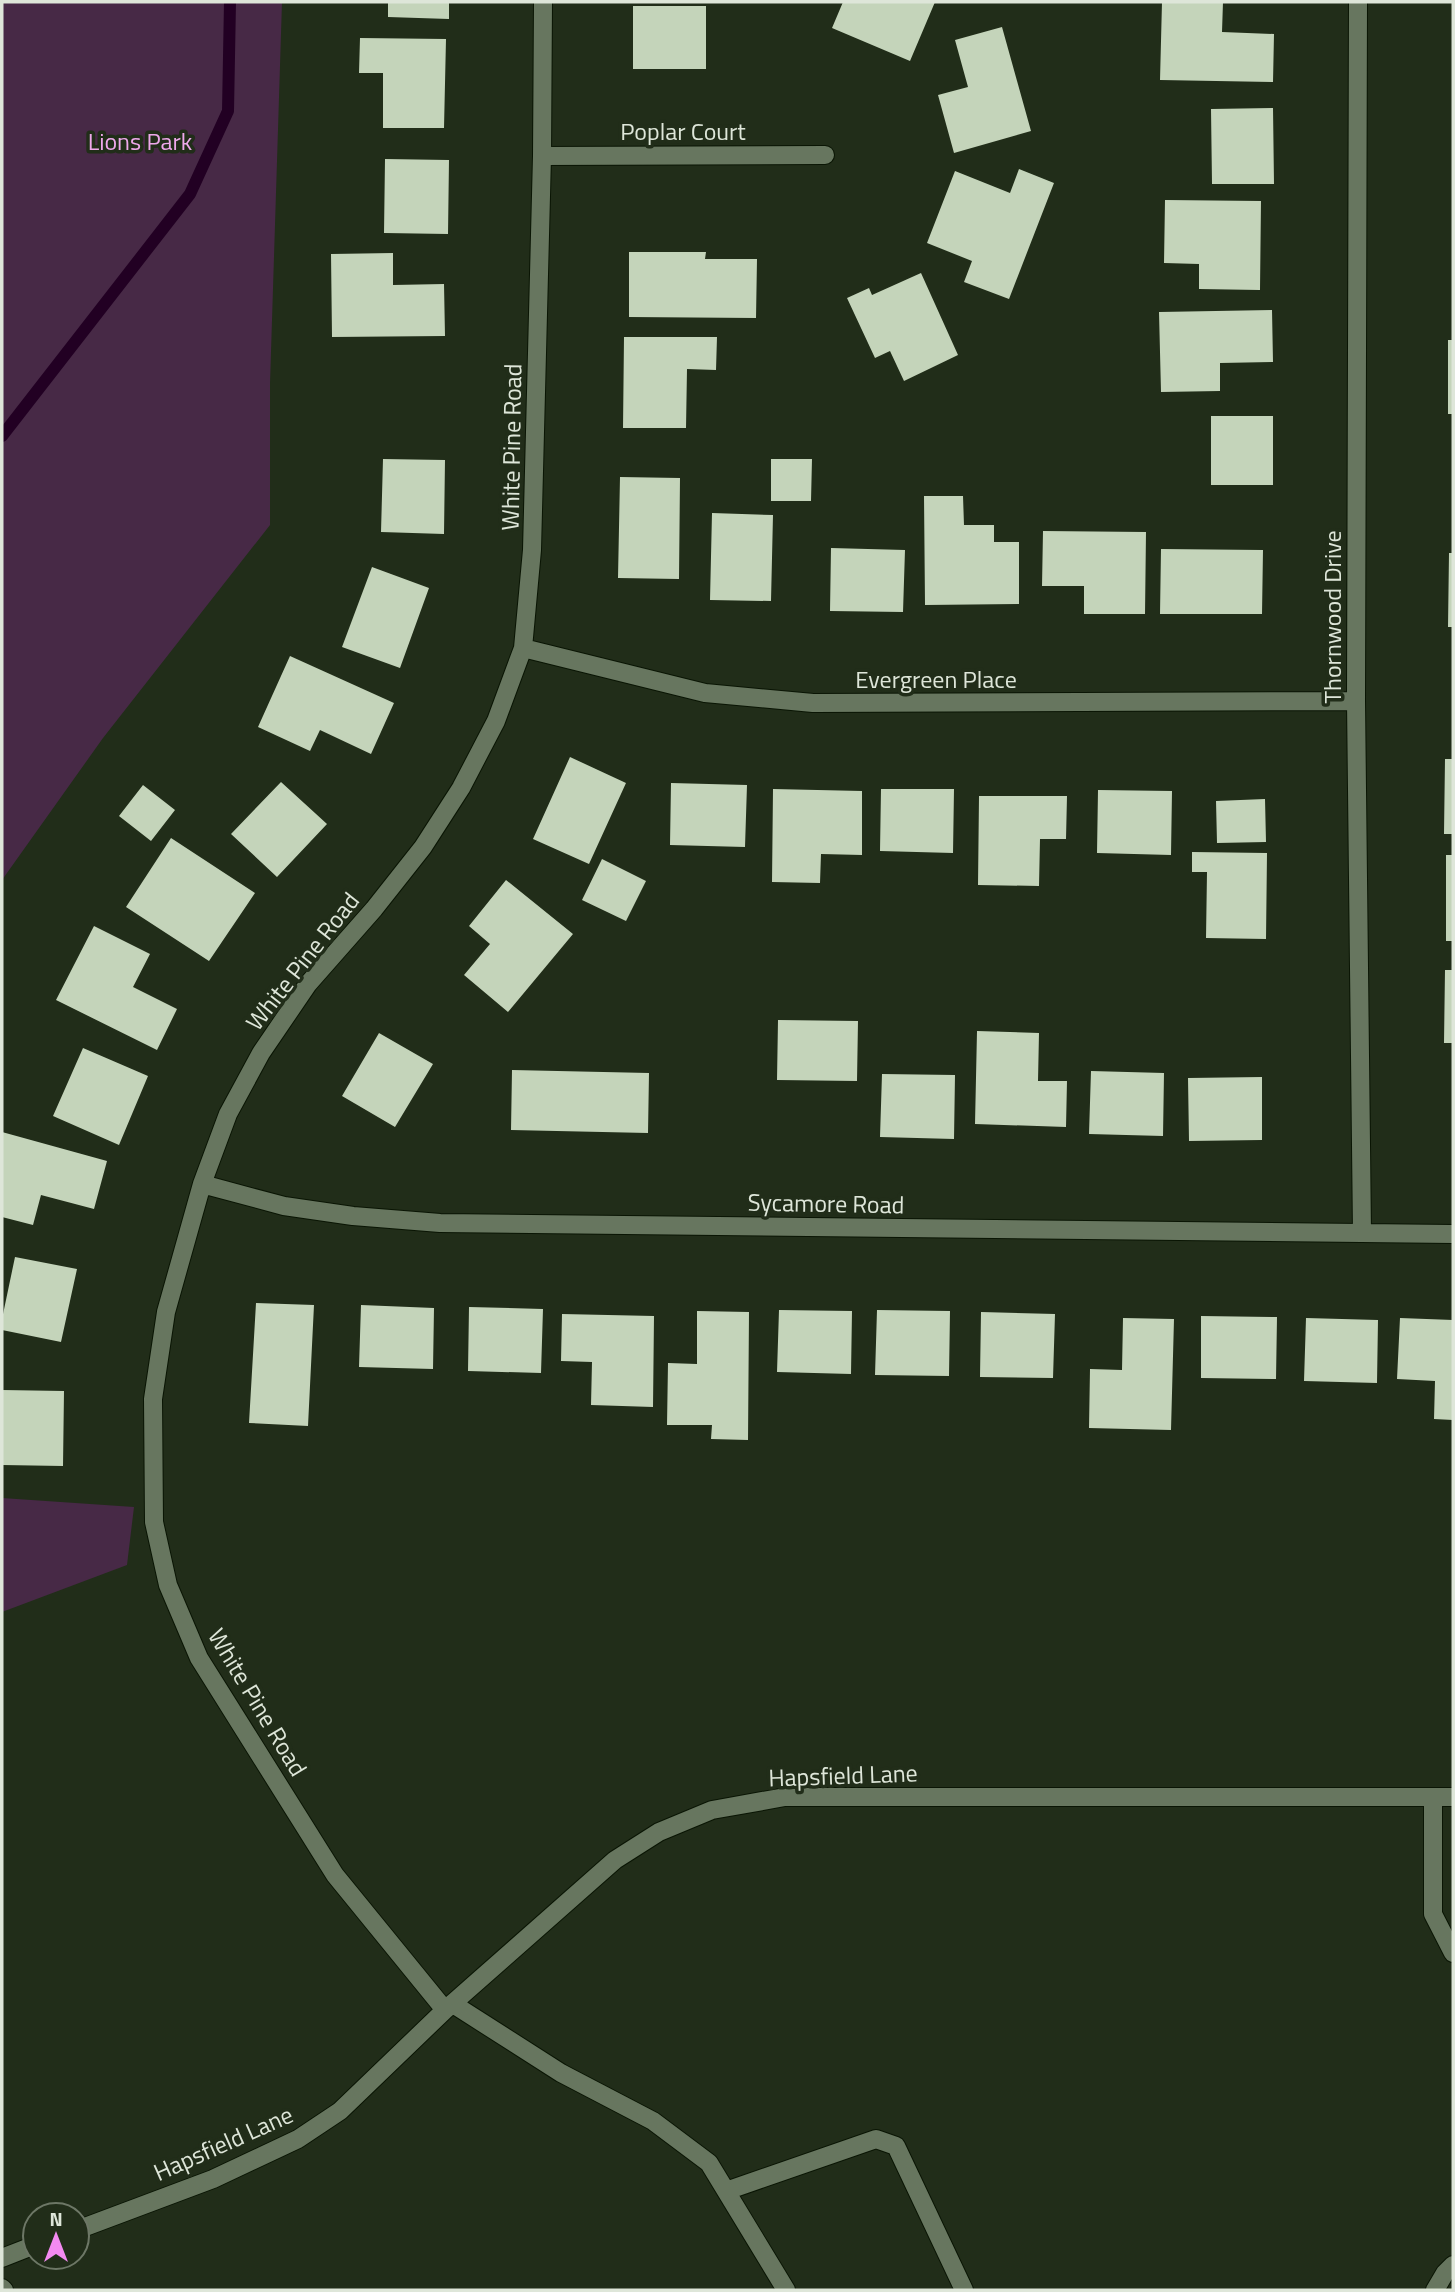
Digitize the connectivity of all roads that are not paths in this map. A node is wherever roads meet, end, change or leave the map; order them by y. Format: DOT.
graph roads {
  1 [pos="543,2"];
  2 [pos="1358,2"];
  3 [pos="825,155"];
  4 [pos="542,156"];
  5 [pos="523,648"];
  6 [pos="1356,702"];
  7 [pos="202,1184"];
  8 [pos="1362,1233"];
  9 [pos="1453,1234"];
  10 [pos="1433,1797"];
  11 [pos="1453,1797"];
  12 [pos="1453,1953"];
  13 [pos="449,2007"];
  14 [pos="726,2191"];
  15 [pos="91,2225"];
  16 [pos="21,2251"];
  17 [pos="2,2258"];
  18 [pos="1453,2265"];
  19 [pos="786,2290"];
  20 [pos="964,2290"];
  21 [pos="1435,2290"];
  1 -- 4 [label="street, White Pine Road"];
  2 -- 6 [label="street, Thornwood Drive"];
  3 -- 4 [label="street, Poplar Court"];
  4 -- 5 [label="street, White Pine Road"];
  5 -- 6 [label="street, Evergreen Place"];
  5 -- 7 [label="street, White Pine Road"];
  6 -- 8 [label="street, Thornwood Drive"];
  7 -- 8 [label="street, Sycamore Road"];
  7 -- 13 [label="street, White Pine Road"];
  8 -- 9 [label="street, Sycamore Road"];
  10 -- 11 [label="street, Hapsfield Lane"];
  10 -- 12 [label="street"];
  10 -- 13 [label="street, Hapsfield Lane"];
  13 -- 14 [label="street, White Pine Road"];
  13 -- 15 [label="street, Hapsfield Lane"];
  14 -- 19 [label="street, White Pine Road"];
  14 -- 20 [label="street"];
  16 -- 17 [label="street"];
  18 -- 21 [label="street"];
}
